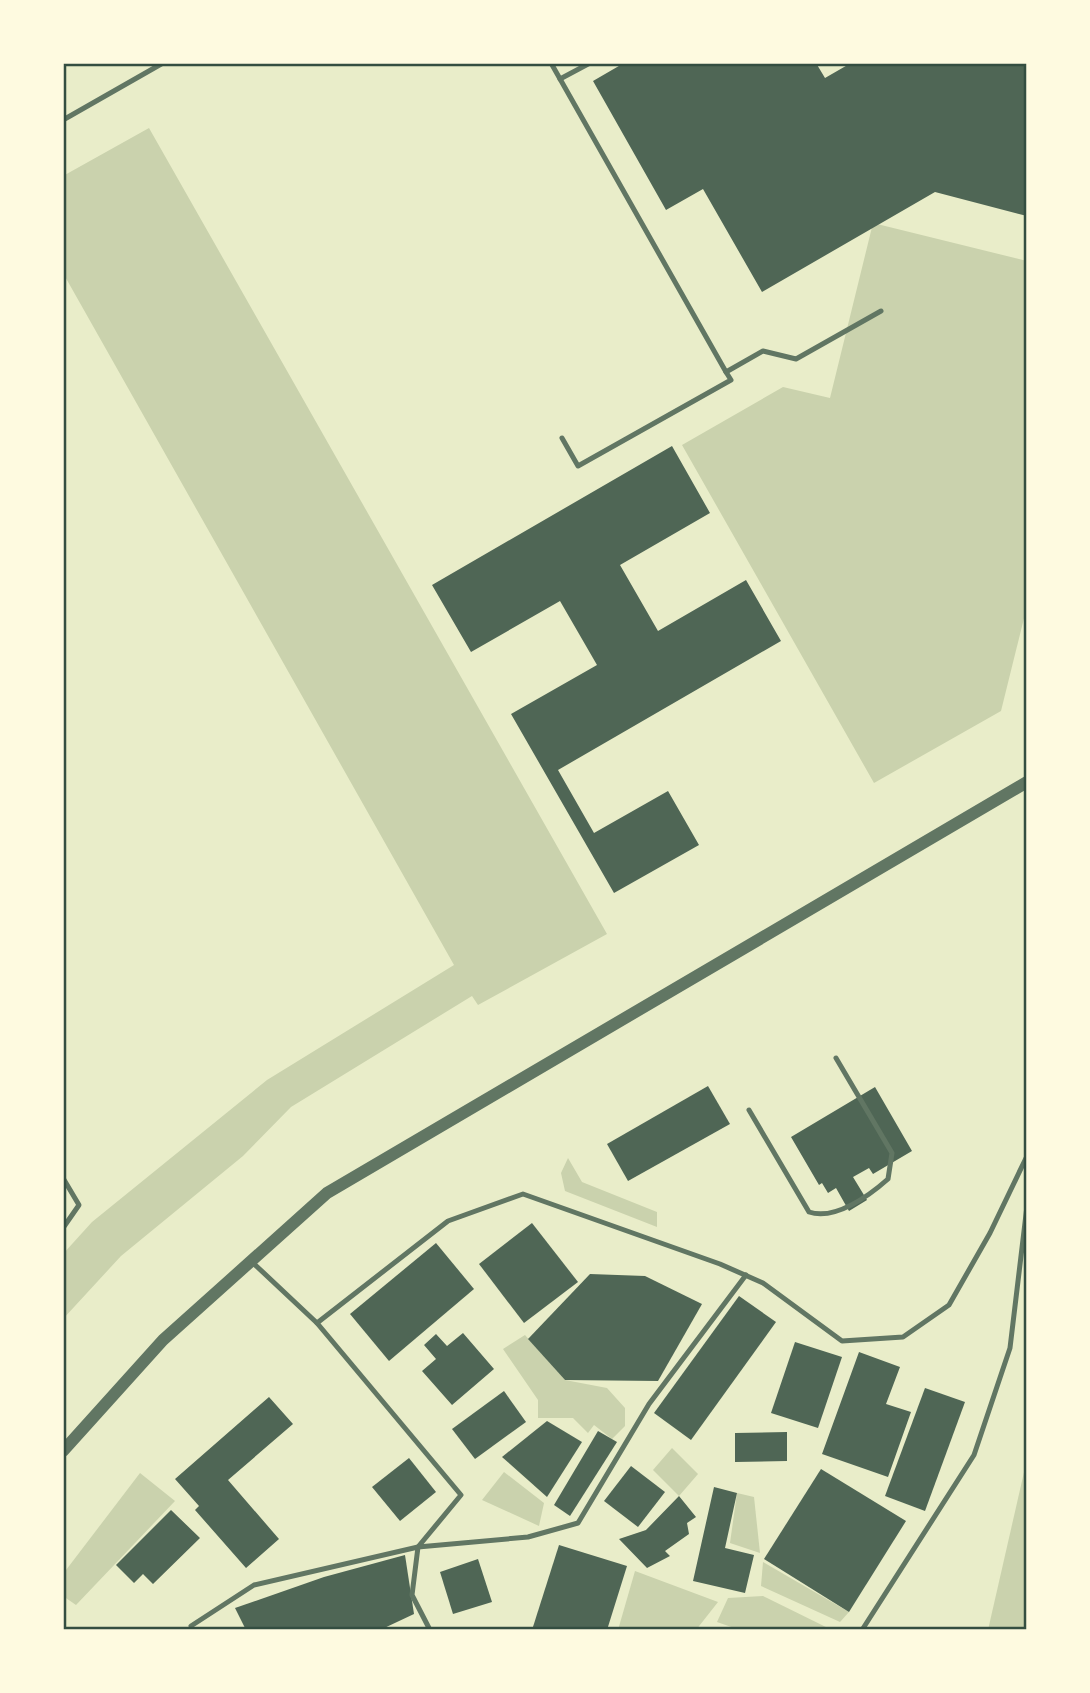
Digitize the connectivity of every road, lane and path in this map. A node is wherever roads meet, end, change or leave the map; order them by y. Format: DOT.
graph roads {
  1 [pos="163,63"];
  2 [pos="551,63"];
  3 [pos="590,63"];
  4 [pos="561,79"];
  5 [pos="63,120"];
  6 [pos="881,311"];
  7 [pos="726,372"];
  8 [pos="562,438"];
  9 [pos="1027,782"];
  10 [pos="836,1058"];
  11 [pos="749,1110"];
  12 [pos="1027,1156"];
  13 [pos="63,1178"];
  14 [pos="1027,1206"];
  15 [pos="63,1228"];
  16 [pos="251,1261"];
  17 [pos="746,1275"];
  18 [pos="317,1323"];
  19 [pos="63,1451"];
  20 [pos="418,1547"];
  21 [pos="191,1626"];
  22 [pos="430,1630"];
  23 [pos="862,1630"];
  1 -- 5 [label="lane"];
  2 -- 4 [label="lane"];
  3 -- 4 [label="lane"];
  4 -- 7 [label="lane"];
  6 -- 7 [label="lane"];
  7 -- 8 [label="lane"];
  9 -- 16 [label="street"];
  10 -- 11 [label="lane"];
  12 -- 17 [label="lane"];
  13 -- 15 [label="lane"];
  14 -- 23 [label="lane"];
  16 -- 18 [label="lane"];
  16 -- 19 [label="street"];
  17 -- 18 [label="lane"];
  17 -- 20 [label="lane"];
  18 -- 20 [label="lane"];
  20 -- 21 [label="lane"];
  20 -- 22 [label="lane"];
}
